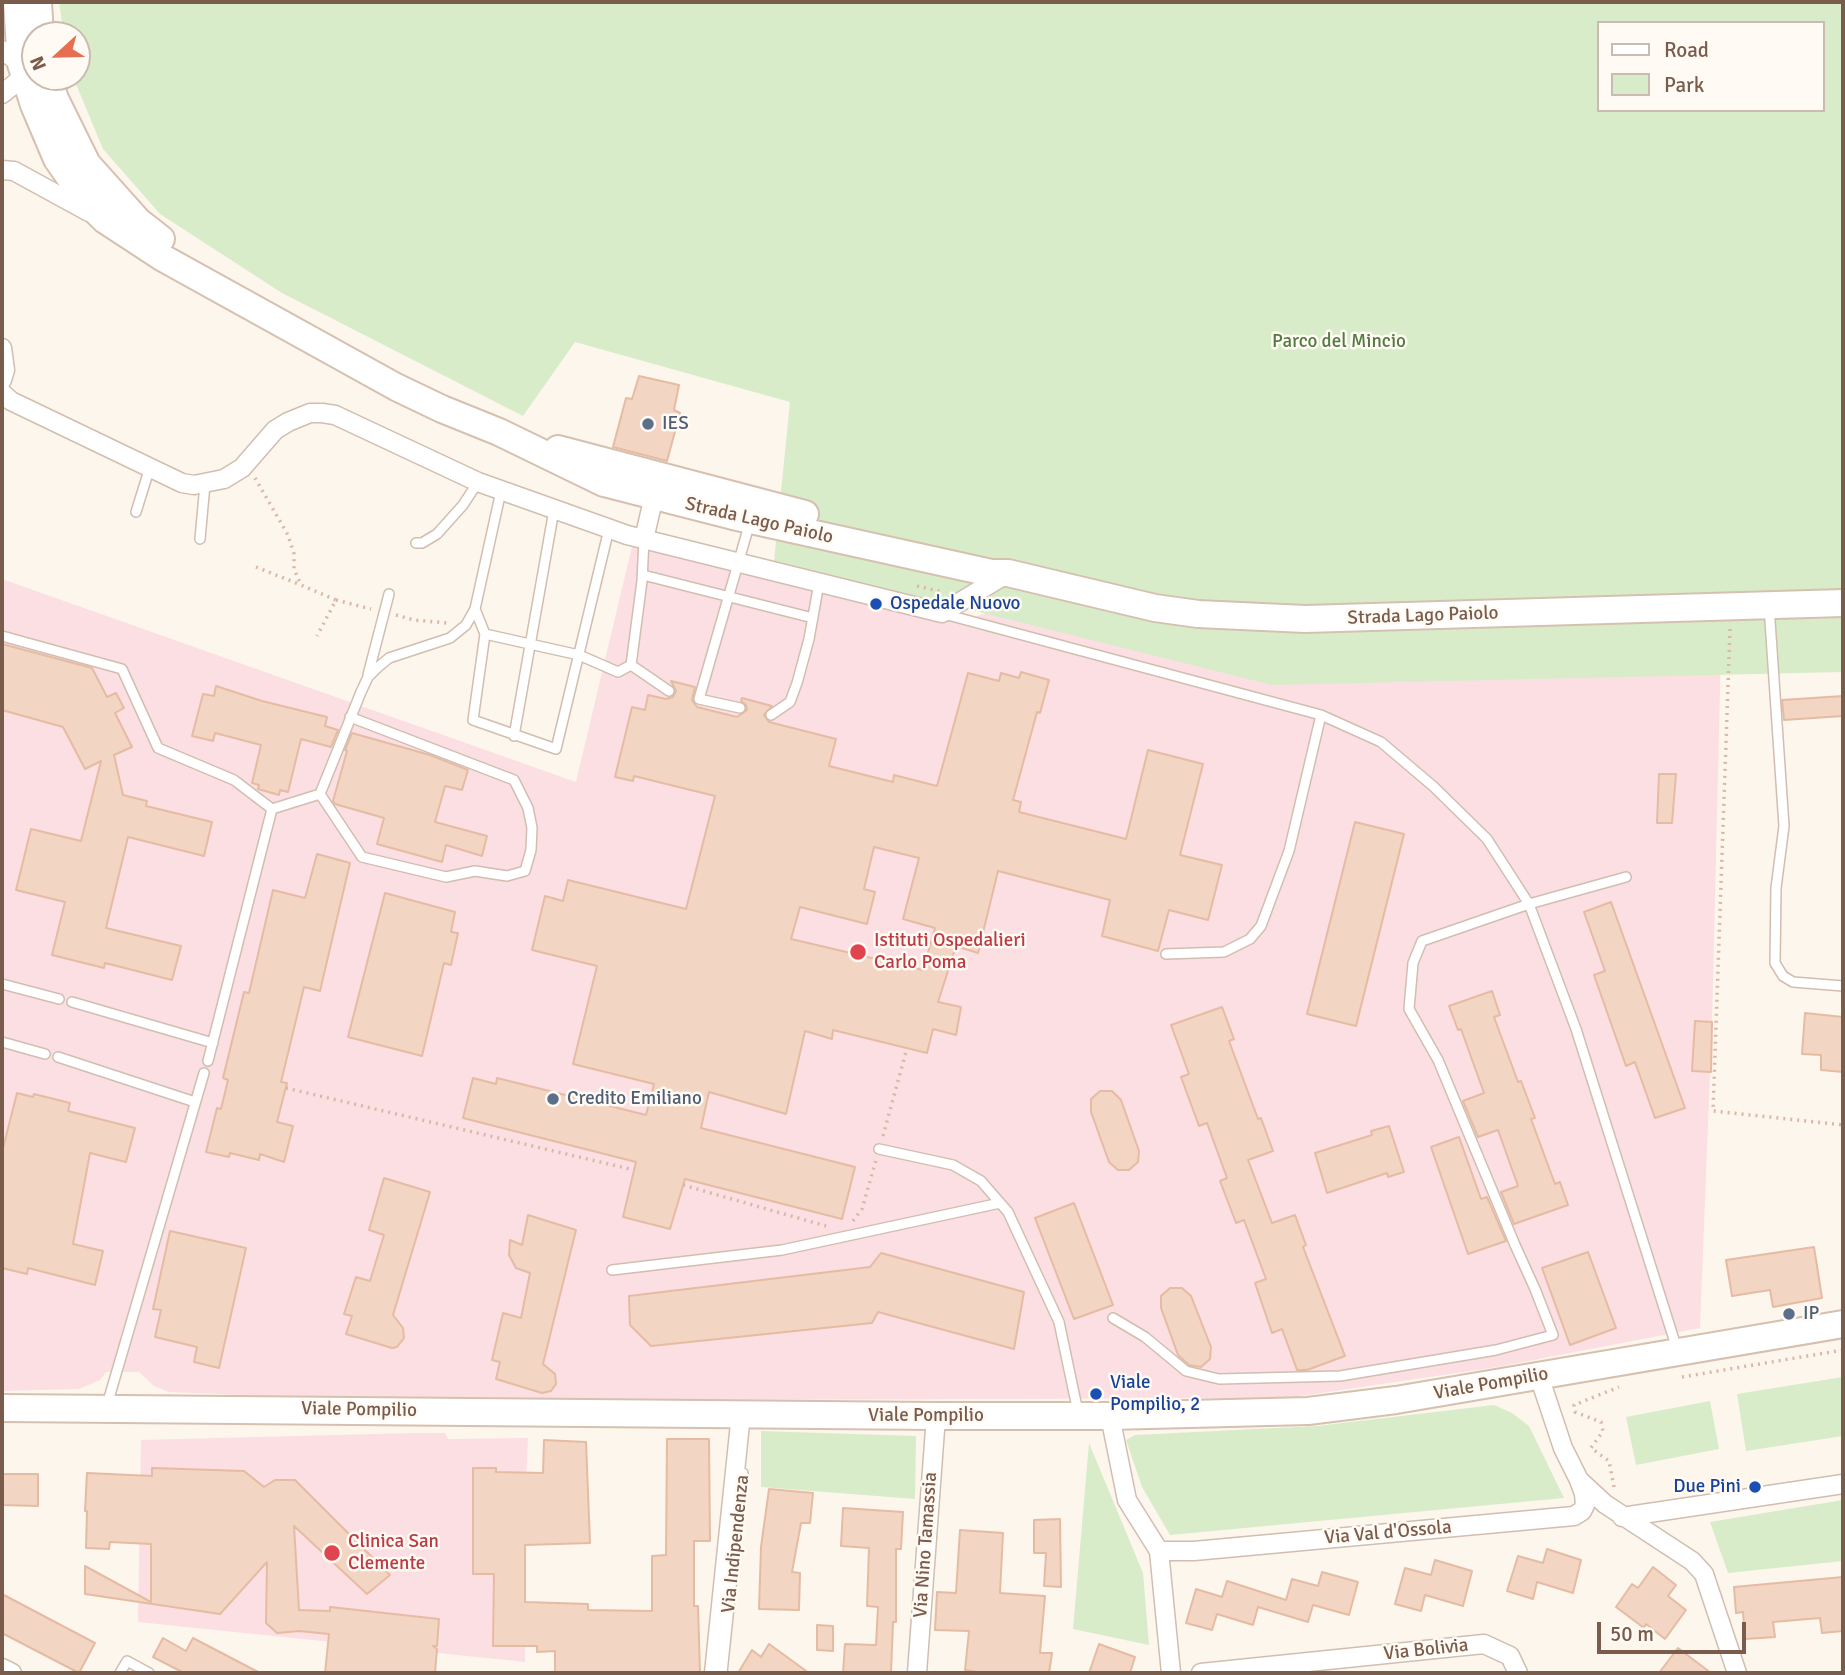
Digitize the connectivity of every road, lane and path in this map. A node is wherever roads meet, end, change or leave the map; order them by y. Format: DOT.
graph roads {
  1 [pos="17,2"];
  2 [pos="38,2"];
  3 [pos="21,21"];
  4 [pos="39,21"];
  5 [pos="21,81"];
  6 [pos="37,91"];
  7 [pos="43,91"];
  8 [pos="2,94"];
  9 [pos="2,170"];
  10 [pos="105,220"];
  11 [pos="225,291"];
  12 [pos="2,348"];
  13 [pos="2,380"];
  14 [pos="2,393"];
  15 [pos="519,442"];
  16 [pos="250,460"];
  17 [pos="150,467"];
  18 [pos="478,482"];
  19 [pos="205,484"];
  20 [pos="501,491"];
  21 [pos="654,496"];
  22 [pos="554,510"];
  23 [pos="755,511"];
  24 [pos="136,512"];
  25 [pos="609,529"];
  26 [pos="200,539"];
  27 [pos="644,540"];
  28 [pos="416,543"];
  29 [pos="738,564"];
  30 [pos="256,567"];
  31 [pos="1008,573"];
  32 [pos="643,575"];
  33 [pos="820,583"];
  34 [pos="301,585"];
  35 [pos="918,586"];
  36 [pos="944,592"];
  37 [pos="389,594"];
  38 [pos="727,597"];
  39 [pos="336,600"];
  40 [pos="1843,603"];
  41 [pos="1769,605"];
  42 [pos="475,609"];
  43 [pos="384,612"];
  44 [pos="942,613"];
  45 [pos="813,618"];
  46 [pos="466,625"];
  47 [pos="1719,628"];
  48 [pos="485,634"];
  49 [pos="2,636"];
  50 [pos="317,636"];
  51 [pos="530,645"];
  52 [pos="579,655"];
  53 [pos="631,665"];
  54 [pos="368,677"];
  55 [pos="668,691"];
  56 [pos="740,708"];
  57 [pos="771,715"];
  58 [pos="1321,715"];
  59 [pos="350,718"];
  60 [pos="514,736"];
  61 [pos="320,794"];
  62 [pos="272,809"];
  63 [pos="1626,877"];
  64 [pos="1529,904"];
  65 [pos="1166,954"];
  66 [pos="2,984"];
  67 [pos="1843,986"];
  68 [pos="59,999"];
  69 [pos="72,1002"];
  70 [pos="2,1042"];
  71 [pos="213,1043"];
  72 [pos="907,1048"];
  73 [pos="45,1054"];
  74 [pos="58,1057"];
  75 [pos="208,1062"];
  76 [pos="204,1073"];
  77 [pos="286,1087"];
  78 [pos="195,1102"];
  79 [pos="1843,1125"];
  80 [pos="879,1149"];
  81 [pos="634,1170"];
  82 [pos="683,1185"];
  83 [pos="1000,1203"];
  84 [pos="853,1222"];
  85 [pos="829,1227"];
  86 [pos="612,1270"];
  87 [pos="1113,1318"];
  88 [pos="1843,1324"];
  89 [pos="1843,1350"];
  90 [pos="1679,1364"];
  91 [pos="1539,1376"];
  92 [pos="1628,1386"];
  93 [pos="107,1407"];
  94 [pos="2,1408"];
  95 [pos="745,1414"];
  96 [pos="936,1416"];
  97 [pos="1078,1416"];
  98 [pos="1110,1416"];
  99 [pos="1579,1480"];
  100 [pos="1843,1484"];
  101 [pos="1617,1513"];
  102 [pos="1159,1551"];
  103 [pos="2,1668"];
  104 [pos="12,1673"];
  105 [pos="120,1673"];
  106 [pos="149,1673"];
  107 [pos="714,1673"];
  108 [pos="722,1673"];
  109 [pos="917,1673"];
  110 [pos="1171,1673"];
  111 [pos="1201,1673"];
  112 [pos="1518,1673"];
  113 [pos="1737,1673"];
  1 -- 3 [label="street"];
  2 -- 4 [label="street"];
  5 -- 8 [label="street"];
  6 -- 10 [label="street, Strada Lago Paiolo"];
  7 -- 11 [label="street, Strada Lago Paiolo"];
  9 -- 10 [label="street"];
  10 -- 11 [label="street, Strada Lago Paiolo"];
  11 -- 15 [label="street, Strada Lago Paiolo"];
  12 -- 13 [label="street"];
  14 -- 17 [label="street"];
  15 -- 21 [label="street, Strada Lago Paiolo"];
  15 -- 23 [label="street, Strada Lago Paiolo"];
  16 -- 18 [label="street"];
  16 -- 19 [label="street"];
  16 -- 34 [label="path"];
  17 -- 19 [label="street"];
  17 -- 24 [label="lane"];
  18 -- 20 [label="street"];
  18 -- 28 [label="lane"];
  19 -- 26 [label="lane"];
  20 -- 22 [label="street"];
  20 -- 42 [label="lane"];
  21 -- 23 [label="street, Strada Lago Paiolo"];
  21 -- 27 [label="street"];
  22 -- 25 [label="street"];
  22 -- 51 [label="lane"];
  23 -- 29 [label="lane"];
  23 -- 31 [label="street, Strada Lago Paiolo"];
  25 -- 27 [label="street"];
  25 -- 52 [label="lane"];
  27 -- 29 [label="street"];
  27 -- 32 [label="lane"];
  29 -- 33 [label="street"];
  29 -- 38 [label="lane"];
  30 -- 34 [label="path"];
  31 -- 41 [label="street, Strada Lago Paiolo"];
  31 -- 44 [label="street"];
  32 -- 38 [label="lane"];
  32 -- 53 [label="lane"];
  33 -- 44 [label="street"];
  33 -- 45 [label="lane"];
  34 -- 39 [label="path"];
  35 -- 36 [label="path"];
  37 -- 43 [label="lane"];
  38 -- 45 [label="lane"];
  38 -- 56 [label="lane"];
  39 -- 43 [label="path"];
  39 -- 50 [label="path"];
  40 -- 41 [label="street, Strada Lago Paiolo"];
  41 -- 67 [label="lane"];
  42 -- 46 [label="lane"];
  42 -- 48 [label="lane"];
  43 -- 46 [label="path"];
  43 -- 54 [label="lane"];
  44 -- 58 [label="lane"];
  45 -- 57 [label="lane"];
  46 -- 54 [label="lane"];
  47 -- 79 [label="path"];
  48 -- 51 [label="lane"];
  48 -- 60 [label="lane"];
  49 -- 62 [label="lane"];
  51 -- 52 [label="lane"];
  51 -- 60 [label="lane"];
  52 -- 53 [label="lane"];
  52 -- 60 [label="lane"];
  53 -- 55 [label="lane"];
  54 -- 59 [label="lane"];
  58 -- 64 [label="lane"];
  58 -- 65 [label="lane"];
  59 -- 61 [label="lane"];
  59 -- 61 [label="lane"];
  61 -- 62 [label="lane"];
  62 -- 71 [label="lane"];
  63 -- 64 [label="lane"];
  64 -- 87 [label="lane"];
  64 -- 90 [label="lane"];
  66 -- 68 [label="lane"];
  69 -- 71 [label="lane"];
  70 -- 73 [label="lane"];
  71 -- 75 [label="lane"];
  72 -- 80 [label="path"];
  74 -- 78 [label="lane"];
  76 -- 78 [label="lane"];
  77 -- 81 [label="path"];
  78 -- 93 [label="lane"];
  80 -- 83 [label="lane"];
  80 -- 84 [label="path"];
  82 -- 85 [label="path"];
  83 -- 86 [label="lane"];
  83 -- 97 [label="lane"];
  88 -- 90 [label="street, Viale Pompilio"];
  89 -- 90 [label="path"];
  90 -- 91 [label="street, Viale Pompilio"];
  91 -- 98 [label="street, Viale Pompilio"];
  91 -- 99 [label="street"];
  92 -- 101 [label="path"];
  93 -- 94 [label="street, Viale Pompilio"];
  93 -- 95 [label="street, Viale Pompilio"];
  95 -- 96 [label="street, Viale Pompilio"];
  95 -- 107 [label="street, Via Indipendenza"];
  95 -- 108 [label="lane, Via Indipendenza"];
  96 -- 97 [label="street, Viale Pompilio"];
  96 -- 109 [label="street, Via Nino Tamassia"];
  97 -- 98 [label="street, Viale Pompilio"];
  98 -- 102 [label="street"];
  99 -- 101 [label="street"];
  99 -- 102 [label="street, Via Val d'Ossola"];
  100 -- 101 [label="street"];
  101 -- 113 [label="street"];
  102 -- 110 [label="street"];
  103 -- 104 [label="street"];
  105 -- 106 [label="lane"];
  111 -- 112 [label="street, Via Bolivia"];
}
